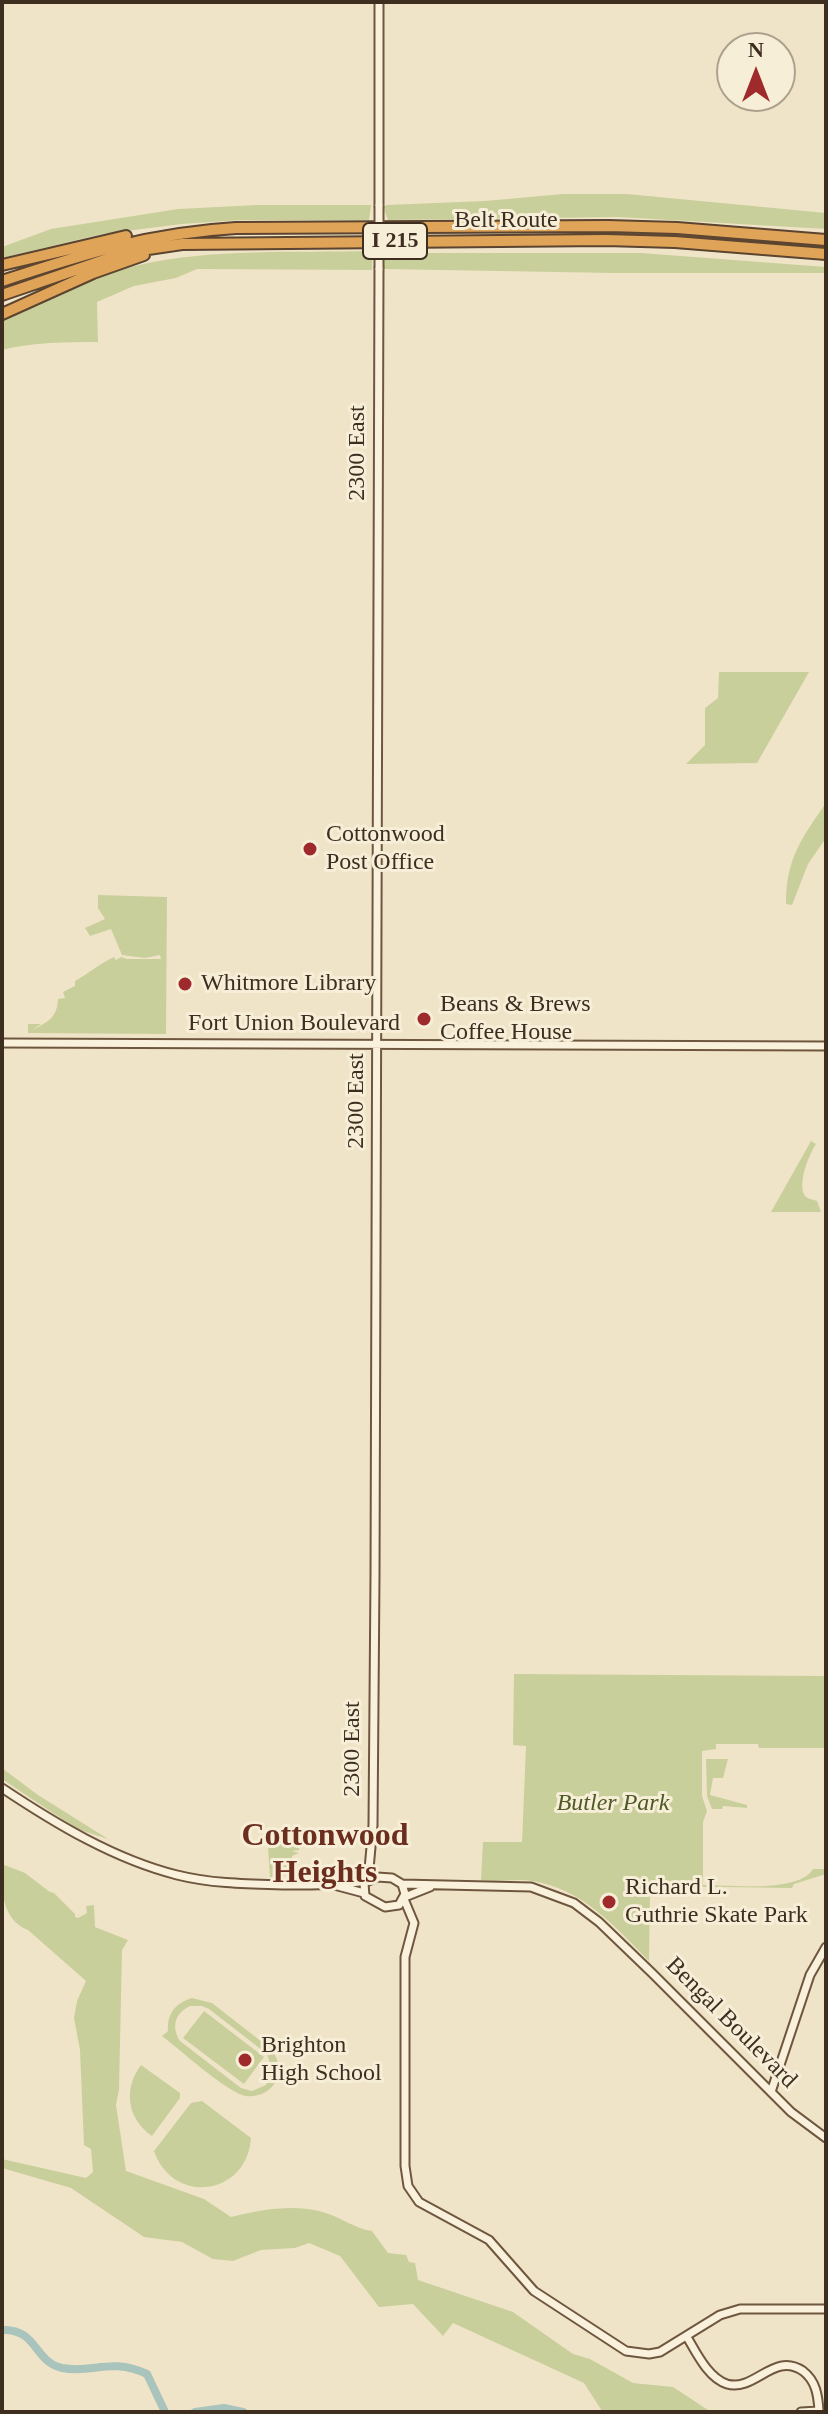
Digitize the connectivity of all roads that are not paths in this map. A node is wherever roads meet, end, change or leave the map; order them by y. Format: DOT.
graph roads {
  1 [pos="379,2"];
  2 [pos="184,231"];
  3 [pos="826,240"];
  4 [pos="182,244"];
  5 [pos="826,254"];
  6 [pos="2,265"];
  7 [pos="2,281"];
  8 [pos="2,295"];
  9 [pos="2,314"];
  10 [pos="2,1043"];
  11 [pos="377,1045"];
  12 [pos="826,1046"];
  13 [pos="2,1788"];
  14 [pos="371,1863"];
  15 [pos="384,1877"];
  16 [pos="367,1880"];
  17 [pos="402,1884"];
  18 [pos="332,1885"];
  19 [pos="432,1887"];
  20 [pos="364,1893"];
  21 [pos="404,1898"];
  22 [pos="397,1907"];
  23 [pos="412,1914"];
  24 [pos="826,1947"];
  25 [pos="771,2092"];
  26 [pos="826,2138"];
  27 [pos="826,2309"];
  28 [pos="687,2337"];
  29 [pos="819,2411"];
  30 [pos="801,2412"];
  1 -- 11 [label="street, 2300 East, bridge"];
  2 -- 3 [label="highway, Belt Route / I 215"];
  2 -- 6 [label="highway"];
  2 -- 7 [label="highway, Belt Route / I 215"];
  4 -- 5 [label="highway, Belt Route / I 215"];
  4 -- 8 [label="highway, Belt Route / I 215"];
  4 -- 9 [label="highway"];
  10 -- 11 [label="street, Fort Union Boulevard"];
  11 -- 12 [label="street, Fort Union Boulevard"];
  11 -- 14 [label="street, 2300 East"];
  13 -- 18 [label="street"];
  14 -- 15 [label="street"];
  14 -- 16 [label="street, 2300 East"];
  15 -- 16 [label="street"];
  15 -- 17 [label="street"];
  16 -- 18 [label="street"];
  16 -- 20 [label="street"];
  17 -- 19 [label="street, Bengal Boulevard"];
  17 -- 21 [label="street"];
  18 -- 20 [label="street"];
  19 -- 21 [label="street, Bengal Boulevard"];
  19 -- 25 [label="street, Bengal Boulevard"];
  20 -- 22 [label="street"];
  21 -- 22 [label="street"];
  21 -- 23 [label="street"];
  22 -- 23 [label="street"];
  23 -- 28 [label="street"];
  24 -- 25 [label="street"];
  25 -- 26 [label="street, Bengal Boulevard"];
  27 -- 28 [label="street"];
  28 -- 29 [label="street"];
  29 -- 30 [label="street"];
}
